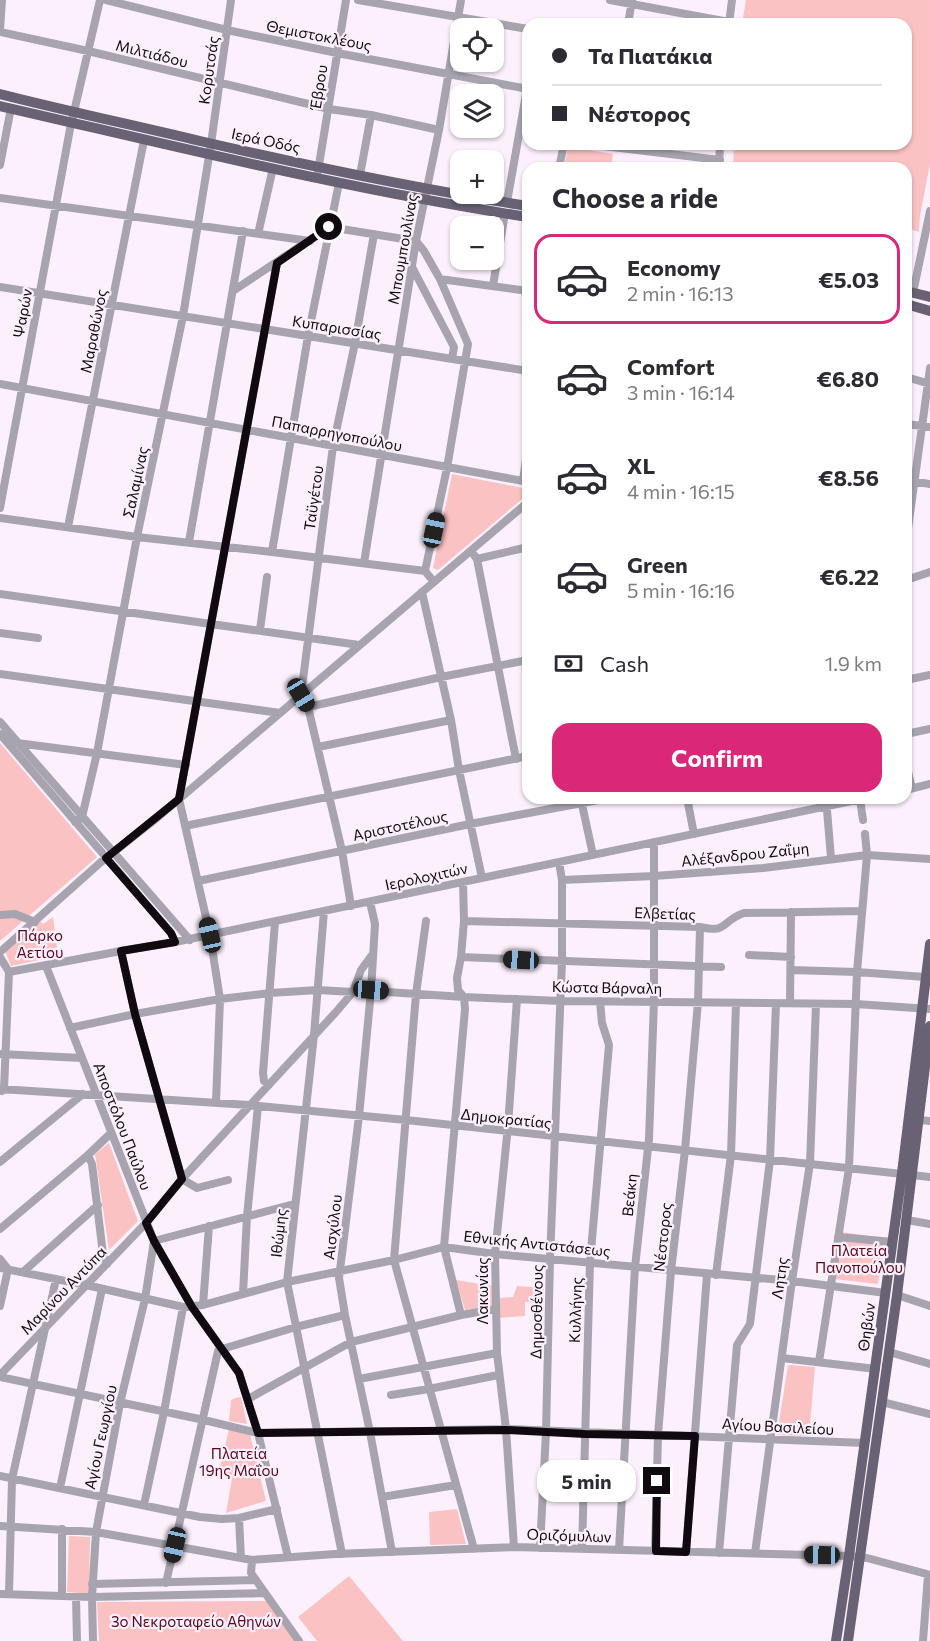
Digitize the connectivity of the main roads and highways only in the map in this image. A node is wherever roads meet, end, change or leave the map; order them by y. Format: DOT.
graph roads {
  1 [pos="0,93"];
  2 [pos="5,107"];
  3 [pos="73,118"];
  4 [pos="211,149"];
  5 [pos="318,172"];
  6 [pos="425,194"];
  7 [pos="522,207"];
  8 [pos="506,208"];
  9 [pos="522,215"];
  10 [pos="912,293"];
  11 [pos="930,297"];
  12 [pos="912,306"];
  13 [pos="930,311"];
  14 [pos="930,945"];
  15 [pos="926,1009"];
  16 [pos="930,1026"];
  17 [pos="925,1121"];
  18 [pos="907,1174"];
  19 [pos="891,1294"];
  20 [pos="855,1557"];
  21 [pos="836,1641"];
  22 [pos="848,1641"];
  1 -- 3 [label="main road, Ιερά Οδός"];
  2 -- 3 [label="main road, Ιερά Οδός"];
  3 -- 4 [label="main road, Ιερά Οδός"];
  3 -- 4 [label="main road, Ιερά Οδός"];
  4 -- 5 [label="main road, Ιερά Οδός"];
  4 -- 5 [label="main road, Ιερά Οδός"];
  5 -- 6 [label="main road, Ιερά Οδός"];
  5 -- 6 [label="main road, Ιερά Οδός"];
  6 -- 8 [label="main road, Ιερά Οδός"];
  7 -- 8 [label="main road, Ιερά Οδός"];
  8 -- 9 [label="main road, Ιερά Οδός"];
  10 -- 11 [label="main road"];
  12 -- 13 [label="main road"];
  14 -- 15 [label="main road, Θηβών"];
  15 -- 18 [label="main road, Θηβών"];
  16 -- 17 [label="main road, Θηβών"];
  17 -- 18 [label="main road, Θηβών"];
  18 -- 19 [label="main road, Θηβών"];
  18 -- 19 [label="main road, Θηβών"];
  19 -- 20 [label="main road, Θηβών"];
  19 -- 20 [label="main road, Θηβών"];
  20 -- 21 [label="main road, Θηβών"];
  20 -- 22 [label="main road, Θηβών"];
}
